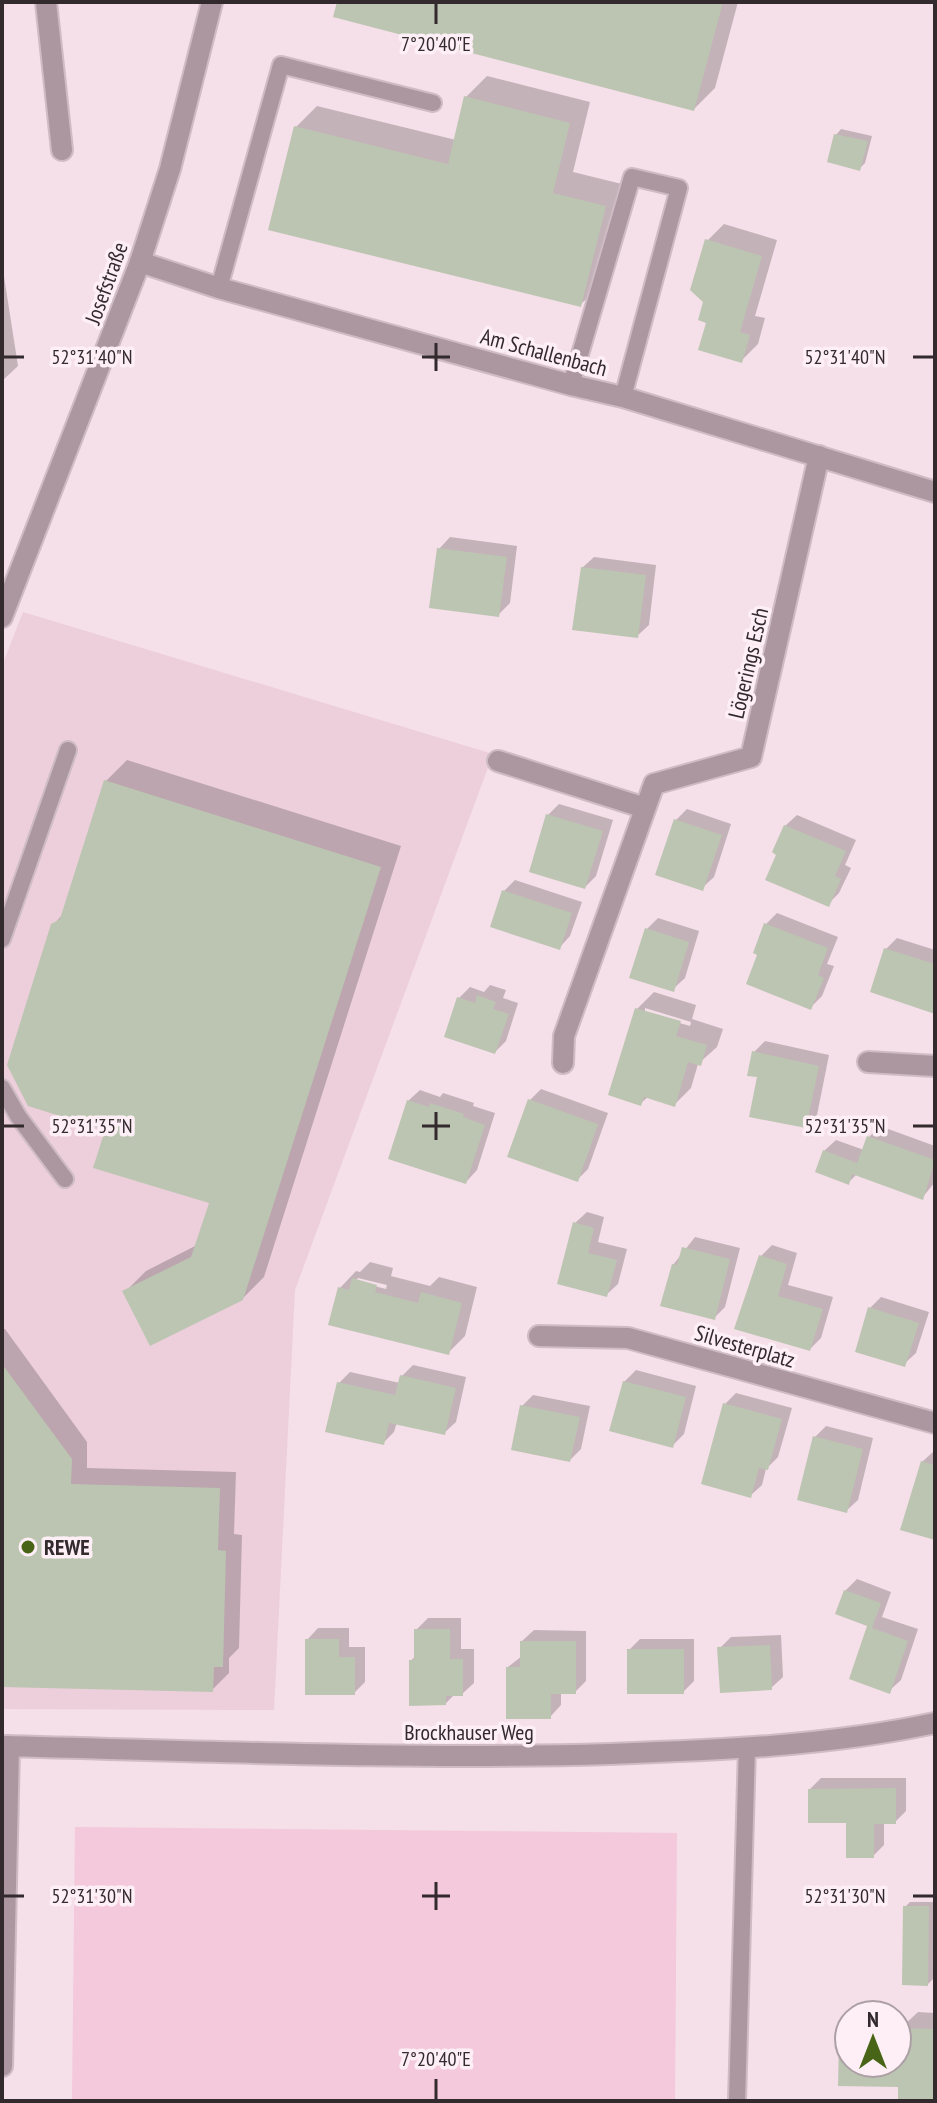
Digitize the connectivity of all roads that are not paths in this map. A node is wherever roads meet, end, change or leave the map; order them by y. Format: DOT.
graph roads {
  1 [pos="46,2"];
  2 [pos="212,2"];
  3 [pos="433,103"];
  4 [pos="62,150"];
  5 [pos="140,262"];
  6 [pos="219,288"];
  7 [pos="571,385"];
  8 [pos="623,397"];
  9 [pos="819,456"];
  10 [pos="935,492"];
  11 [pos="3,612"];
  12 [pos="68,750"];
  13 [pos="498,761"];
  14 [pos="645,808"];
  15 [pos="2,939"];
  16 [pos="868,1062"];
  17 [pos="563,1063"];
  18 [pos="935,1066"];
  19 [pos="2,1088"];
  20 [pos="65,1179"];
  21 [pos="539,1336"];
  22 [pos="935,1423"];
  23 [pos="935,1723"];
  24 [pos="6,1746"];
  25 [pos="747,1747"];
  26 [pos="4,1936"];
  27 [pos="2,2066"];
  28 [pos="737,2101"];
  1 -- 4 [label="street"];
  2 -- 5 [label="street, Josefstraße"];
  3 -- 6 [label="lane"];
  5 -- 6 [label="street, Am Schallenbach"];
  5 -- 11 [label="street, Josefstraße"];
  6 -- 7 [label="street, Am Schallenbach"];
  7 -- 8 [label="street, Am Schallenbach"];
  7 -- 8 [label="lane"];
  8 -- 9 [label="street, Am Schallenbach"];
  9 -- 10 [label="street, Am Schallenbach"];
  9 -- 14 [label="street, Lögerings Esch"];
  12 -- 15 [label="lane"];
  13 -- 14 [label="street"];
  14 -- 17 [label="street, Lögerings Esch"];
  16 -- 18 [label="street"];
  19 -- 20 [label="lane"];
  21 -- 22 [label="street, Silvesterplatz"];
  23 -- 25 [label="street, Brockhauser Weg"];
  24 -- 25 [label="street, Brockhauser Weg"];
  24 -- 26 [label="street"];
  25 -- 28 [label="lane"];
  26 -- 27 [label="street"];
}
